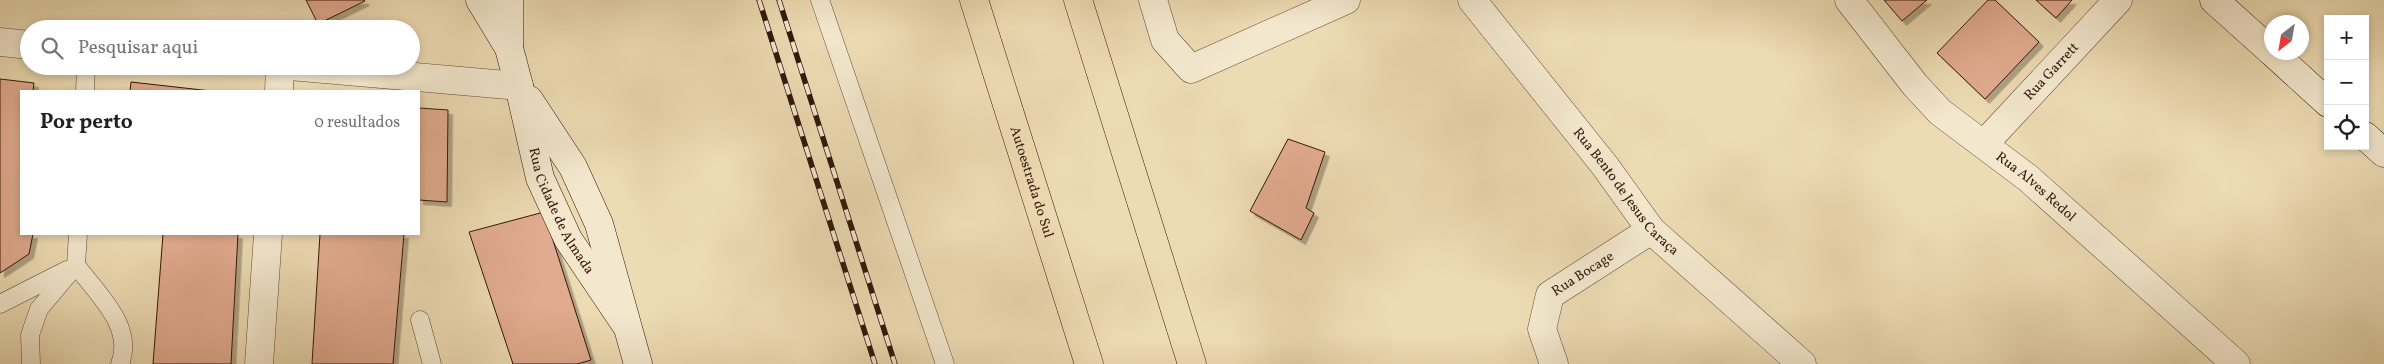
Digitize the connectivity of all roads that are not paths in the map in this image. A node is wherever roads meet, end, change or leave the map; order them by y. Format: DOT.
graph roads {
  1 [pos="480,0"];
  2 [pos="509,0"];
  3 [pos="820,0"];
  4 [pos="974,0"];
  5 [pos="1078,0"];
  6 [pos="1153,0"];
  7 [pos="1346,0"];
  8 [pos="1472,0"];
  9 [pos="1849,0"];
  10 [pos="2118,0"];
  11 [pos="2214,0"];
  12 [pos="0,42"];
  13 [pos="20,43"];
  14 [pos="2264,45"];
  15 [pos="508,48"];
  16 [pos="2281,60"];
  17 [pos="86,75"];
  18 [pos="280,75"];
  19 [pos="393,75"];
  20 [pos="519,86"];
  21 [pos="85,90"];
  22 [pos="279,90"];
  23 [pos="2324,99"];
  24 [pos="2369,140"];
  25 [pos="1984,144"];
  26 [pos="2384,153"];
  27 [pos="1651,230"];
  28 [pos="78,235"];
  29 [pos="268,235"];
  30 [pos="76,265"];
  31 [pos="0,304"];
  32 [pos="420,320"];
  33 [pos="31,364"];
  34 [pos="120,364"];
  35 [pos="260,364"];
  36 [pos="432,364"];
  37 [pos="638,364"];
  38 [pos="946,364"];
  39 [pos="1089,364"];
  40 [pos="1192,364"];
  41 [pos="1554,364"];
  42 [pos="1802,364"];
  43 [pos="2236,364"];
  1 -- 15 [label="street, Rua Cidade de Almada"];
  2 -- 15 [label="street, Rua Cidade de Almada"];
  3 -- 38 [label="lane"];
  4 -- 39 [label="highway, Autoestrada do Sul"];
  5 -- 40 [label="highway"];
  6 -- 7 [label="street"];
  8 -- 27 [label="street, Rua Bento de Jesus Caraça"];
  9 -- 25 [label="street, Rua Alves Redol"];
  10 -- 25 [label="street, Rua Garrett"];
  11 -- 14 [label="street"];
  12 -- 13 [label="street"];
  15 -- 20 [label="street, Rua Cidade de Almada"];
  16 -- 23 [label="street"];
  17 -- 21 [label="lane"];
  18 -- 22 [label="street"];
  19 -- 20 [label="street"];
  20 -- 37 [label="street, Rua Cidade de Almada"];
  24 -- 26 [label="street"];
  25 -- 43 [label="street, Rua Alves Redol"];
  27 -- 41 [label="street, Rua Bocage"];
  27 -- 42 [label="street, Rua Bento de Jesus Caraça"];
  28 -- 30 [label="lane"];
  29 -- 35 [label="street"];
  30 -- 31 [label="lane"];
  30 -- 33 [label="lane"];
  30 -- 34 [label="lane"];
  32 -- 36 [label="lane"];
}
